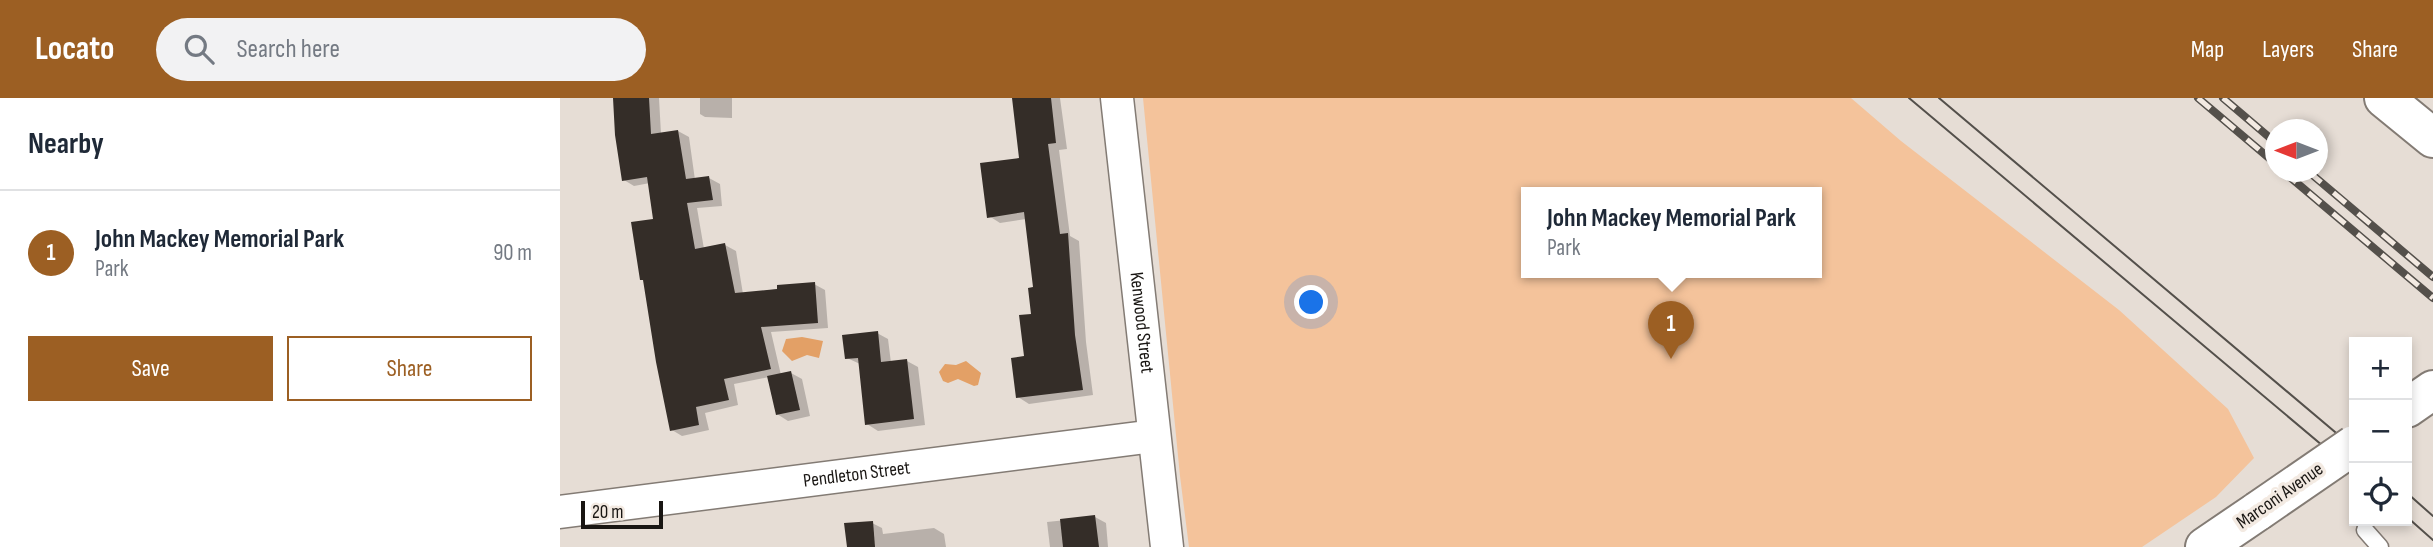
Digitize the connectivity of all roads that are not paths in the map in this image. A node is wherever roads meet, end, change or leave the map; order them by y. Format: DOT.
graph roads {
  1 [pos="1117,98"];
  2 [pos="2384,98"];
  3 [pos="2433,138"];
  4 [pos="2433,390"];
  5 [pos="2412,405"];
  6 [pos="1154,436"];
  7 [pos="2349,447"];
  8 [pos="560,512"];
  9 [pos="2365,530"];
  10 [pos="1167,547"];
  11 [pos="2205,547"];
  12 [pos="2380,547"];
  1 -- 6 [label="street, Kenwood Street"];
  2 -- 3 [label="main road"];
  4 -- 5 [label="main road"];
  6 -- 8 [label="street, Pendleton Street"];
  6 -- 10 [label="street, Kenwood Street"];
  7 -- 11 [label="main road, Marconi Avenue, bridge"];
  9 -- 12 [label="lane"];
}
